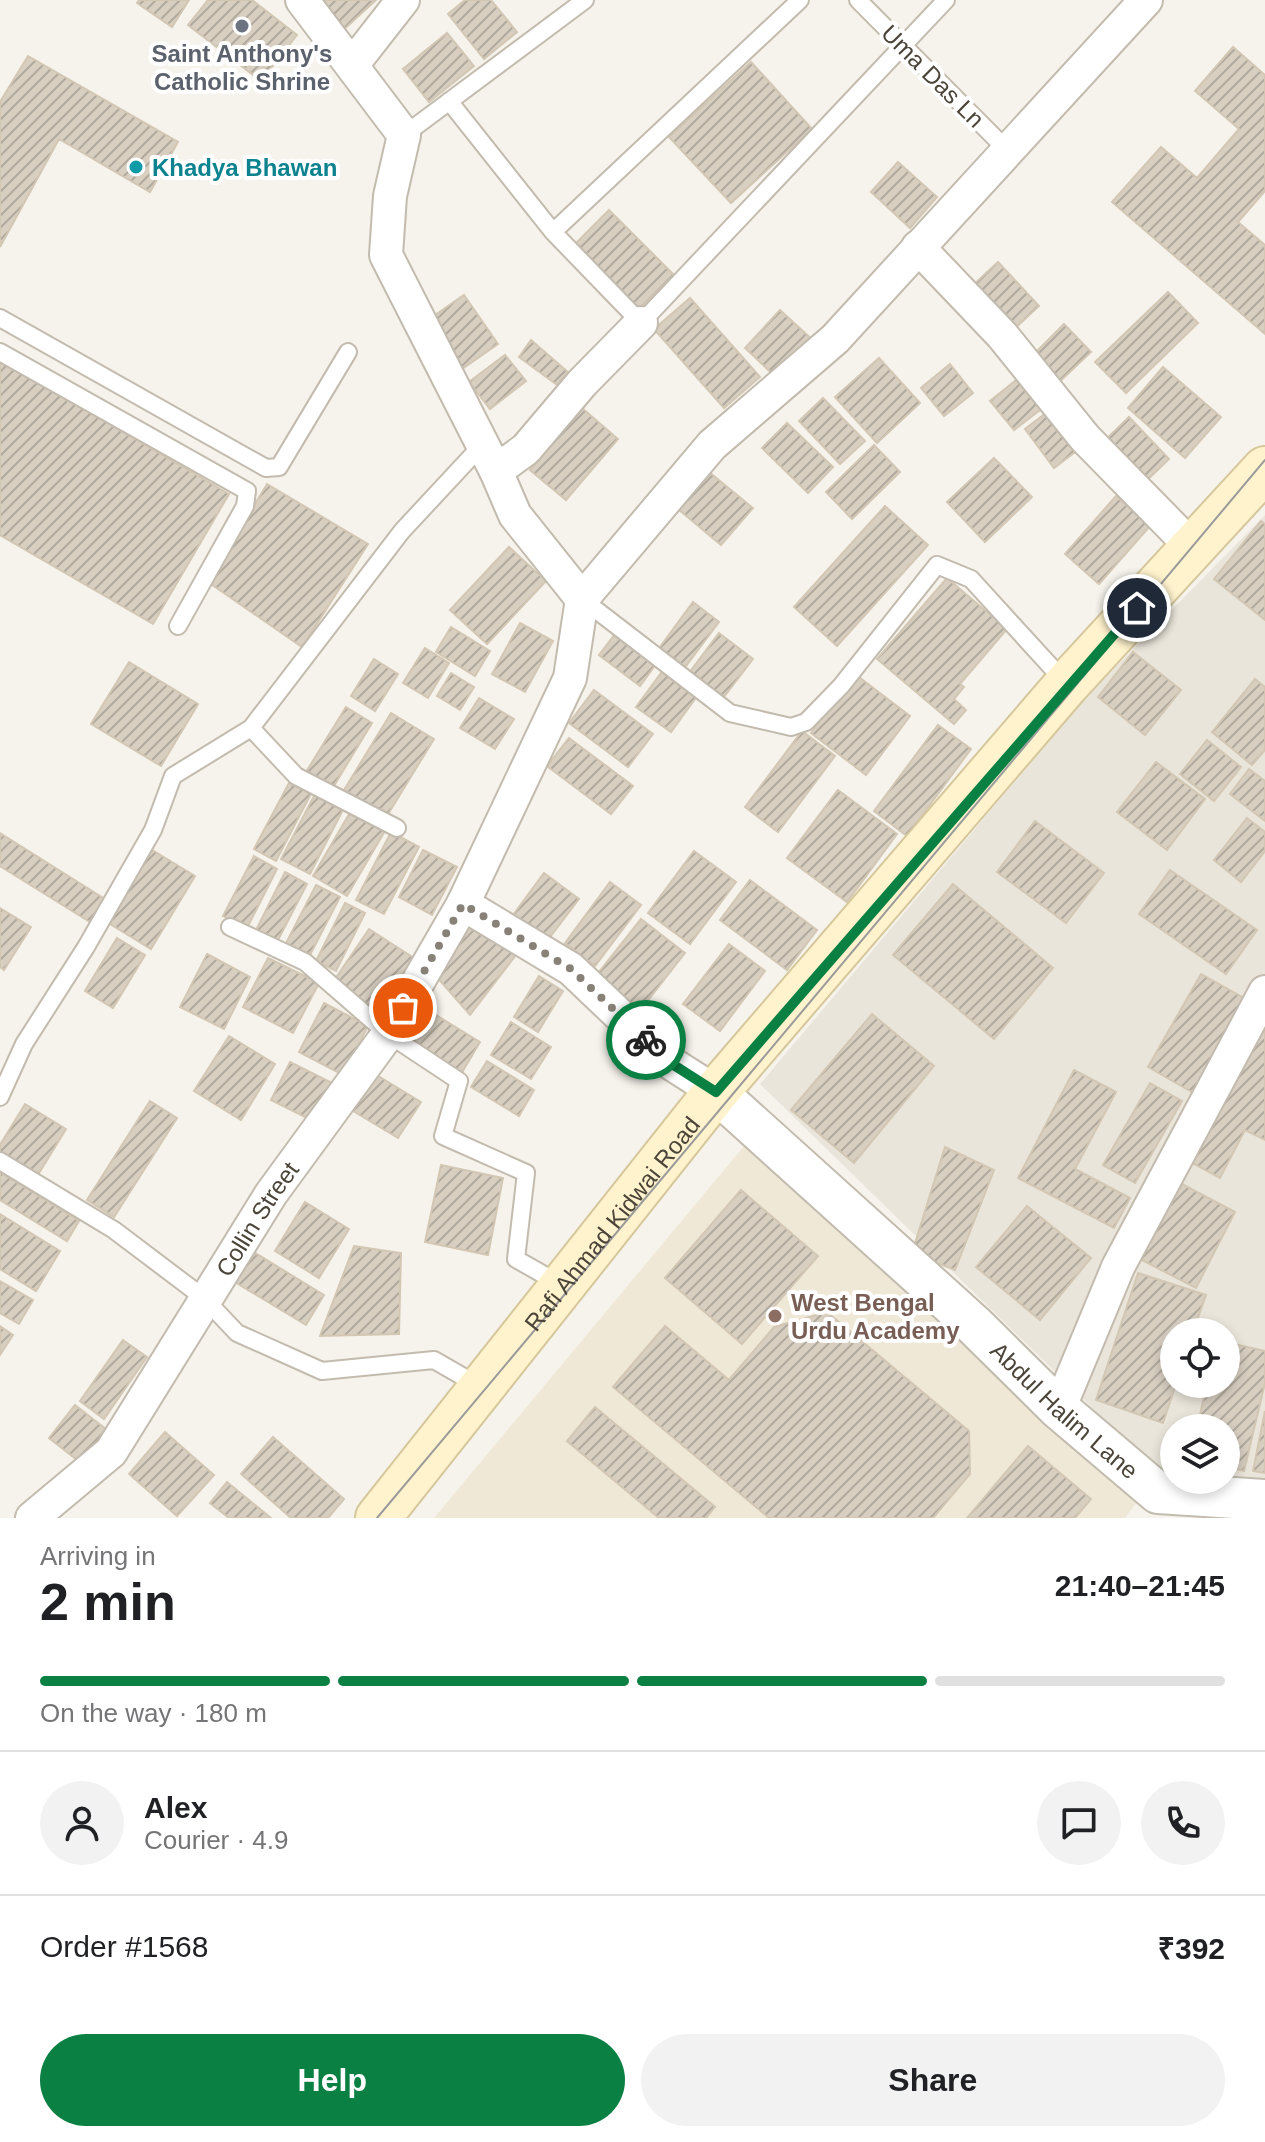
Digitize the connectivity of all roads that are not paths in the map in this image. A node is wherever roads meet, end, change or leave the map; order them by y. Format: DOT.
graph roads {
  1 [pos="302,0"];
  2 [pos="403,0"];
  3 [pos="585,0"];
  4 [pos="800,0"];
  5 [pos="858,0"];
  6 [pos="946,0"];
  7 [pos="1146,0"];
  8 [pos="903,46"];
  9 [pos="353,64"];
  10 [pos="449,101"];
  11 [pos="404,135"];
  12 [pos="1008,151"];
  13 [pos="553,232"];
  14 [pos="918,247"];
  15 [pos="0,318"];
  16 [pos="641,323"];
  17 [pos="0,352"];
  18 [pos="348,352"];
  19 [pos="489,458"];
  20 [pos="1265,469"];
  21 [pos="1193,548"];
  22 [pos="582,599"];
  23 [pos="178,626"];
  24 [pos="1067,684"];
  25 [pos="251,728"];
  26 [pos="397,828"];
  27 [pos="463,904"];
  28 [pos="230,927"];
  29 [pos="1265,992"];
  30 [pos="388,1034"];
  31 [pos="716,1092"];
  32 [pos="0,1097"];
  33 [pos="0,1161"];
  34 [pos="562,1285"];
  35 [pos="204,1298"];
  36 [pos="484,1388"];
  37 [pos="1059,1409"];
  38 [pos="1265,1500"];
  39 [pos="1149,1505"];
  40 [pos="32,1518"];
  41 [pos="378,1518"];
  1 -- 9 [label="street"];
  2 -- 9 [label="street"];
  3 -- 10 [label="lane"];
  4 -- 13 [label="lane"];
  5 -- 8 [label="lane, Uma Das Ln"];
  6 -- 8 [label="lane"];
  7 -- 12 [label="street"];
  8 -- 12 [label="lane, Uma Das Ln"];
  8 -- 16 [label="lane"];
  9 -- 11 [label="street"];
  10 -- 11 [label="lane"];
  10 -- 13 [label="lane"];
  11 -- 19 [label="street"];
  12 -- 14 [label="street"];
  13 -- 16 [label="lane"];
  14 -- 21 [label="street"];
  14 -- 22 [label="street"];
  15 -- 18 [label="lane"];
  16 -- 19 [label="street"];
  17 -- 23 [label="lane"];
  19 -- 22 [label="street"];
  19 -- 25 [label="lane"];
  20 -- 21 [label="main road, Rafi Ahmad Kidwai Road"];
  21 -- 24 [label="main road, Rafi Ahmad Kidwai Road"];
  22 -- 24 [label="lane"];
  22 -- 27 [label="street, Collin Street"];
  24 -- 31 [label="main road, Rafi Ahmad Kidwai Road"];
  25 -- 26 [label="lane"];
  25 -- 32 [label="lane"];
  27 -- 30 [label="street, Collin Street"];
  27 -- 31 [label="street"];
  28 -- 30 [label="lane"];
  29 -- 37 [label="street"];
  30 -- 34 [label="lane"];
  30 -- 35 [label="street, Collin Street"];
  31 -- 34 [label="main road, Rafi Ahmad Kidwai Road"];
  31 -- 37 [label="street, Abdul Halim Lane"];
  33 -- 35 [label="lane"];
  34 -- 36 [label="main road, Rafi Ahmad Kidwai Road"];
  35 -- 36 [label="lane"];
  35 -- 40 [label="street, Collin Street"];
  36 -- 41 [label="main road, Rafi Ahmad Kidwai Road"];
  37 -- 39 [label="street, Abdul Halim Lane"];
  38 -- 39 [label="street, Abdul Halim Lane"];
}
